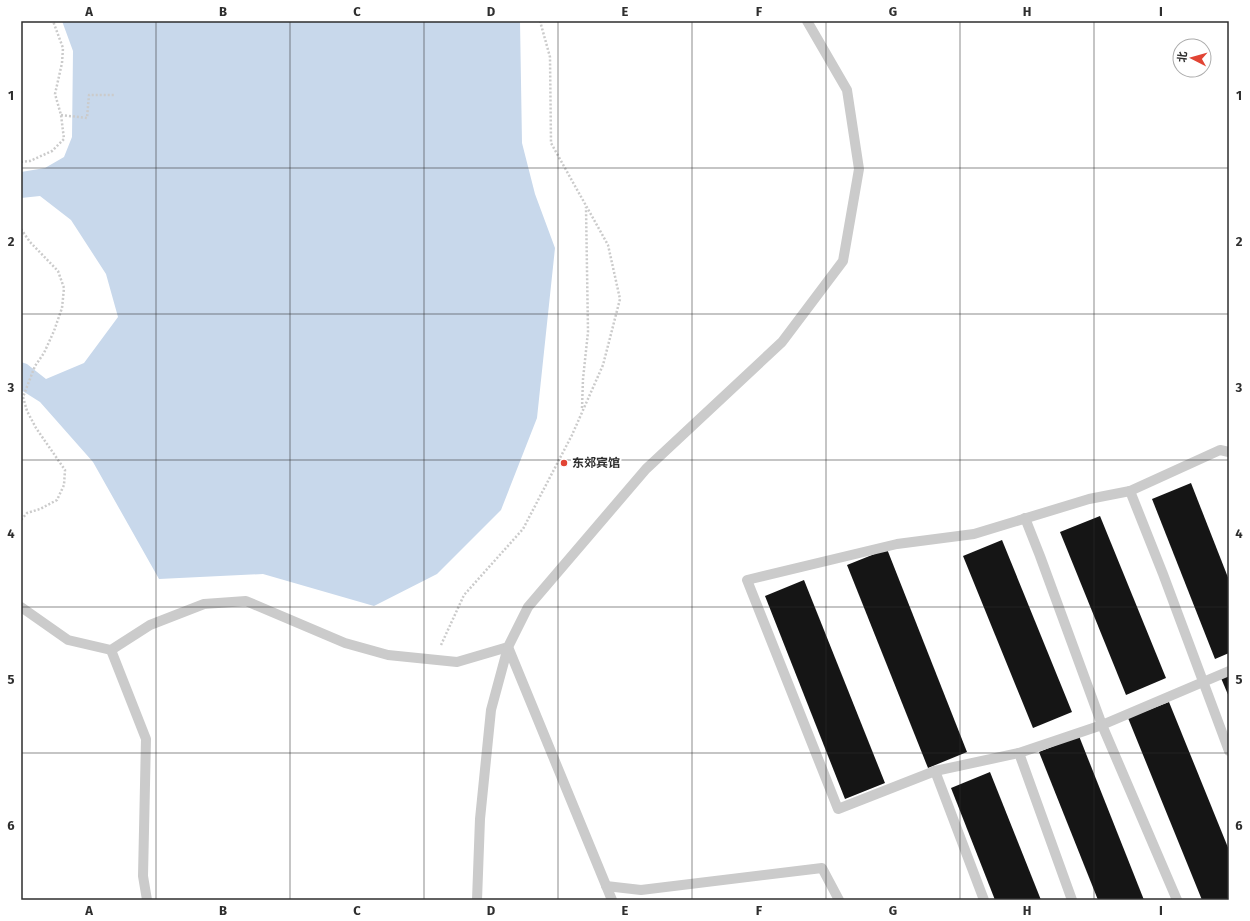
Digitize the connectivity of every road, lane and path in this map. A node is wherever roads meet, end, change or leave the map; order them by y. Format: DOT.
graph roads {
  1 [pos="53,21"];
  2 [pos="540,21"];
  3 [pos="807,21"];
  4 [pos="114,94"];
  5 [pos="61,115"];
  6 [pos="21,162"];
  7 [pos="586,206"];
  8 [pos="21,229"];
  9 [pos="582,411"];
  10 [pos="1229,452"];
  11 [pos="1130,491"];
  12 [pos="1025,518"];
  13 [pos="21,520"];
  14 [pos="21,607"];
  15 [pos="508,647"];
  16 [pos="111,650"];
  17 [pos="434,660"];
  18 [pos="1229,671"];
  19 [pos="1204,681"];
  20 [pos="1102,725"];
  21 [pos="1229,751"];
  22 [pos="1019,753"];
  23 [pos="934,771"];
  24 [pos="606,886"];
  25 [pos="147,900"];
  26 [pos="477,900"];
  27 [pos="612,900"];
  28 [pos="839,900"];
  29 [pos="984,900"];
  30 [pos="1072,900"];
  31 [pos="1176,900"];
  1 -- 5 [label="path"];
  2 -- 7 [label="path"];
  3 -- 15 [label="lane"];
  4 -- 5 [label="path"];
  5 -- 6 [label="path"];
  7 -- 9 [label="path"];
  7 -- 9 [label="path"];
  8 -- 13 [label="path"];
  9 -- 17 [label="path"];
  10 -- 11 [label="lane"];
  11 -- 12 [label="lane"];
  11 -- 19 [label="lane"];
  12 -- 20 [label="lane"];
  12 -- 23 [label="lane"];
  14 -- 16 [label="lane"];
  15 -- 17 [label="lane"];
  15 -- 24 [label="lane"];
  15 -- 26 [label="lane"];
  16 -- 17 [label="lane"];
  16 -- 25 [label="lane"];
  18 -- 19 [label="lane"];
  19 -- 20 [label="lane"];
  19 -- 21 [label="lane"];
  20 -- 22 [label="lane"];
  20 -- 31 [label="lane"];
  22 -- 23 [label="lane"];
  22 -- 30 [label="lane"];
  23 -- 29 [label="lane"];
  24 -- 27 [label="lane"];
  24 -- 28 [label="lane"];
}
